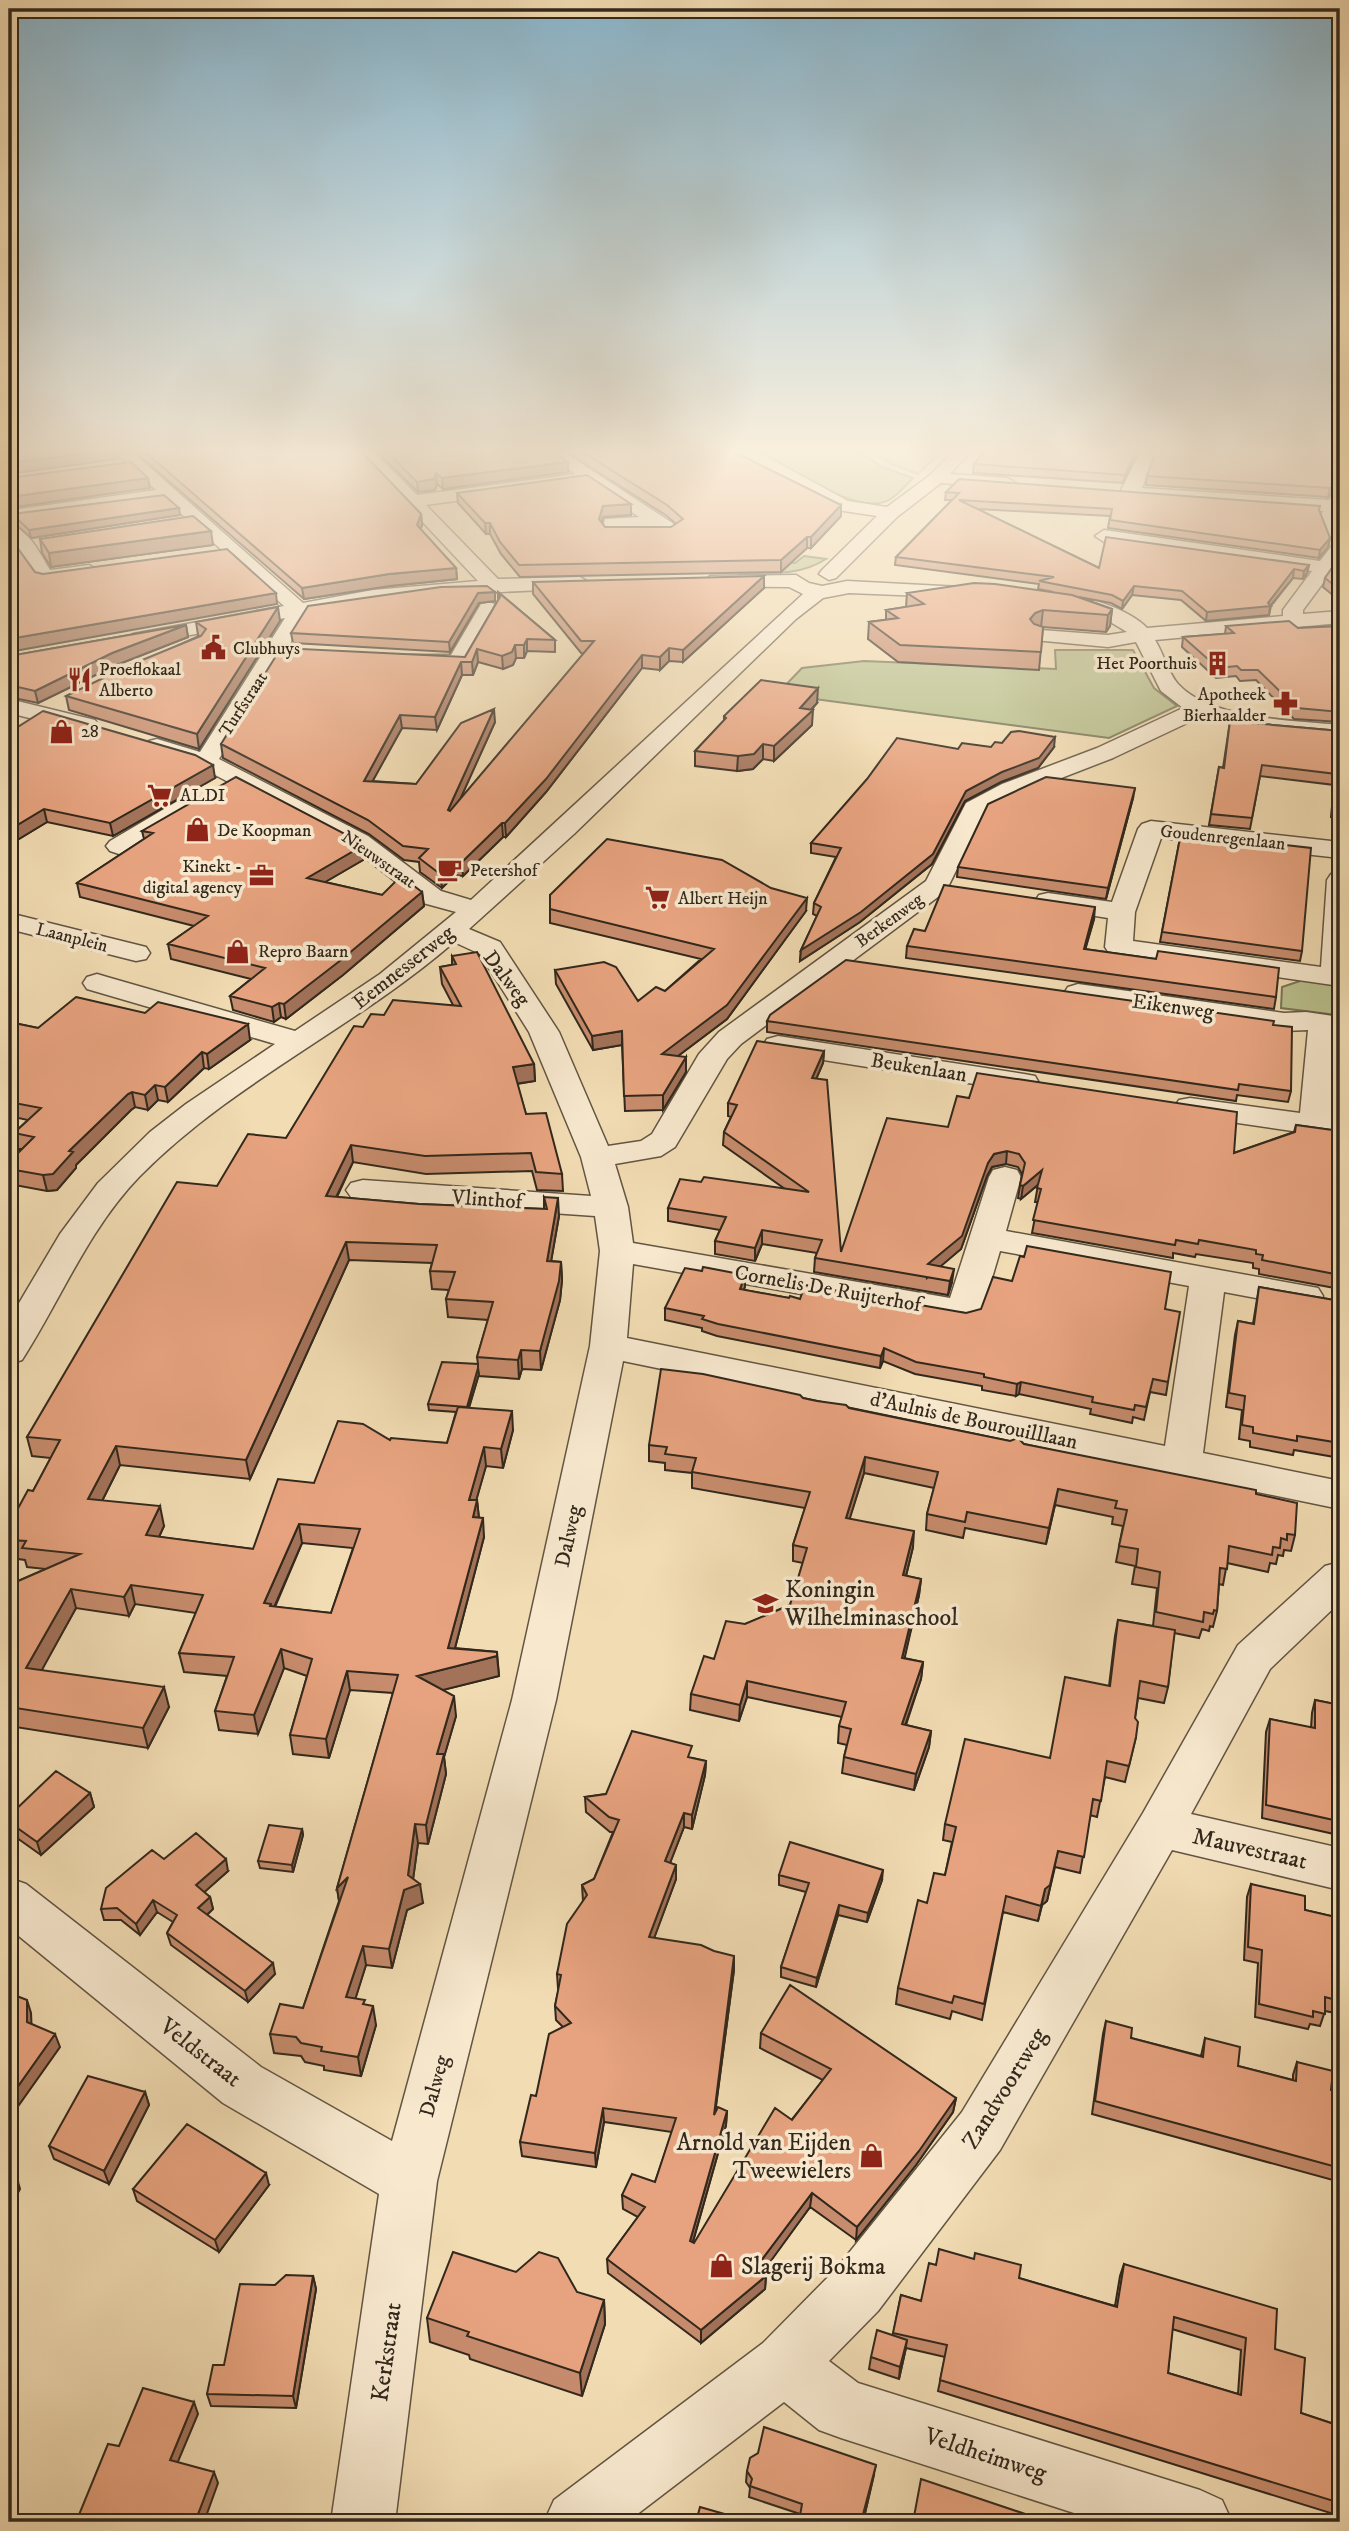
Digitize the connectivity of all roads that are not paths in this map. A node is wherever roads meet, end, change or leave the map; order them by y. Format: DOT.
graph roads {
  1 [pos="40,569"];
  2 [pos="104,569"];
  3 [pos="252,569"];
  4 [pos="478,569"];
  5 [pos="837,569"];
  6 [pos="1321,569"];
  7 [pos="701,580"];
  8 [pos="604,583"];
  9 [pos="824,583"];
  10 [pos="493,585"];
  11 [pos="993,593"];
  12 [pos="1046,598"];
  13 [pos="488,608"];
  14 [pos="300,610"];
  15 [pos="1340,617"];
  16 [pos="1293,621"];
  17 [pos="218,624"];
  18 [pos="1143,635"];
  19 [pos="1041,636"];
  20 [pos="124,640"];
  21 [pos="277,651"];
  22 [pos="302,652"];
  23 [pos="168,654"];
  24 [pos="390,659"];
  25 [pos="73,696"];
  26 [pos="9,706"];
  27 [pos="1199,709"];
  28 [pos="40,713"];
  29 [pos="19,727"];
  30 [pos="113,732"];
  31 [pos="1340,732"];
  32 [pos="139,740"];
  33 [pos="206,761"];
  34 [pos="239,777"];
  35 [pos="119,846"];
  36 [pos="1340,850"];
  37 [pos="1340,880"];
  38 [pos="1016,897"];
  39 [pos="1122,912"];
  40 [pos="463,920"];
  41 [pos="9,921"];
  42 [pos="136,953"];
  43 [pos="840,956"];
  44 [pos="873,964"];
  45 [pos="1338,978"];
  46 [pos="97,983"];
  47 [pos="1051,989"];
  48 [pos="1331,1025"];
  49 [pos="730,1038"];
  50 [pos="300,1042"];
  51 [pos="1052,1087"];
  52 [pos="1163,1103"];
  53 [pos="1328,1126"];
  54 [pos="597,1157"];
  55 [pos="1005,1177"];
  56 [pos="363,1190"];
  57 [pos="611,1207"];
  58 [pos="987,1238"];
  59 [pos="617,1251"];
  60 [pos="1208,1278"];
  61 [pos="24,1297"];
  62 [pos="1330,1300"];
  63 [pos="608,1346"];
  64 [pos="9,1352"];
  65 [pos="1182,1463"];
  66 [pos="1340,1495"];
  67 [pos="1340,1577"];
  68 [pos="1160,1827"];
  69 [pos="1340,1869"];
  70 [pos="9,1899"];
  71 [pos="409,2181"];
  72 [pos="784,2364"];
  73 [pos="363,2522"];
  74 [pos="576,2522"];
  75 [pos="1199,2522"];
  1 -- 2 [label="street"];
  3 -- 14 [label="street"];
  4 -- 10 [label="street"];
  5 -- 9 [label="street, Eemnesserweg"];
  6 -- 16 [label="street"];
  7 -- 9 [label="street"];
  8 -- 10 [label="street"];
  9 -- 11 [label="street"];
  9 -- 40 [label="street, Eemnesserweg"];
  10 -- 14 [label="street"];
  12 -- 18 [label="street"];
  13 -- 24 [label="street"];
  14 -- 17 [label="street"];
  14 -- 21 [label="street, Turfstraat"];
  15 -- 16 [label="street"];
  16 -- 18 [label="street"];
  17 -- 20 [label="street"];
  17 -- 23 [label="street"];
  18 -- 19 [label="street"];
  18 -- 27 [label="street"];
  21 -- 22 [label="street"];
  21 -- 33 [label="street, Turfstraat"];
  25 -- 28 [label="street"];
  26 -- 28 [label="street"];
  27 -- 31 [label="street"];
  27 -- 43 [label="street, Berkenweg"];
  28 -- 29 [label="street"];
  28 -- 30 [label="street"];
  32 -- 33 [label="street, Nieuwstraat"];
  33 -- 34 [label="street, Nieuwstraat"];
  34 -- 35 [label="street"];
  34 -- 40 [label="street, Nieuwstraat"];
  36 -- 39 [label="street, Goudenregenlaan"];
  37 -- 45 [label="street"];
  38 -- 39 [label="street"];
  39 -- 45 [label="street"];
  40 -- 50 [label="street, Eemnesserweg"];
  40 -- 54 [label="street, Dalweg"];
  41 -- 42 [label="street, Laanplein"];
  43 -- 44 [label="street"];
  43 -- 49 [label="street, Berkenweg"];
  46 -- 50 [label="street, Laanplein"];
  47 -- 48 [label="street, Eikenweg"];
  48 -- 53 [label="street"];
  49 -- 51 [label="street, Beukenlaan"];
  49 -- 54 [label="street, Berkenweg"];
  50 -- 61 [label="street, Eemnesserweg"];
  52 -- 53 [label="street"];
  54 -- 57 [label="street, Dalweg"];
  55 -- 58 [label="street, Cornelis De Ruijterhof"];
  56 -- 57 [label="street, Vlinthof"];
  57 -- 59 [label="street, Dalweg"];
  58 -- 59 [label="street, Cornelis De Ruijterhof"];
  58 -- 60 [label="street"];
  59 -- 63 [label="street, Dalweg"];
  60 -- 62 [label="street"];
  60 -- 65 [label="street"];
  61 -- 64 [label="street, Eemnesserweg"];
  63 -- 65 [label="street, d'Aulnis de Bourouilllaan"];
  63 -- 71 [label="street, Dalweg"];
  65 -- 66 [label="street, d'Aulnis de Bourouilllaan"];
  67 -- 68 [label="street, Zandvoortweg"];
  68 -- 69 [label="street, Mauvestraat"];
  68 -- 72 [label="street, Zandvoortweg"];
  70 -- 71 [label="street, Veldstraat"];
  71 -- 73 [label="street, Kerkstraat"];
  72 -- 74 [label="street, Zandvoortweg"];
  72 -- 75 [label="street, Veldheimweg"];
}
